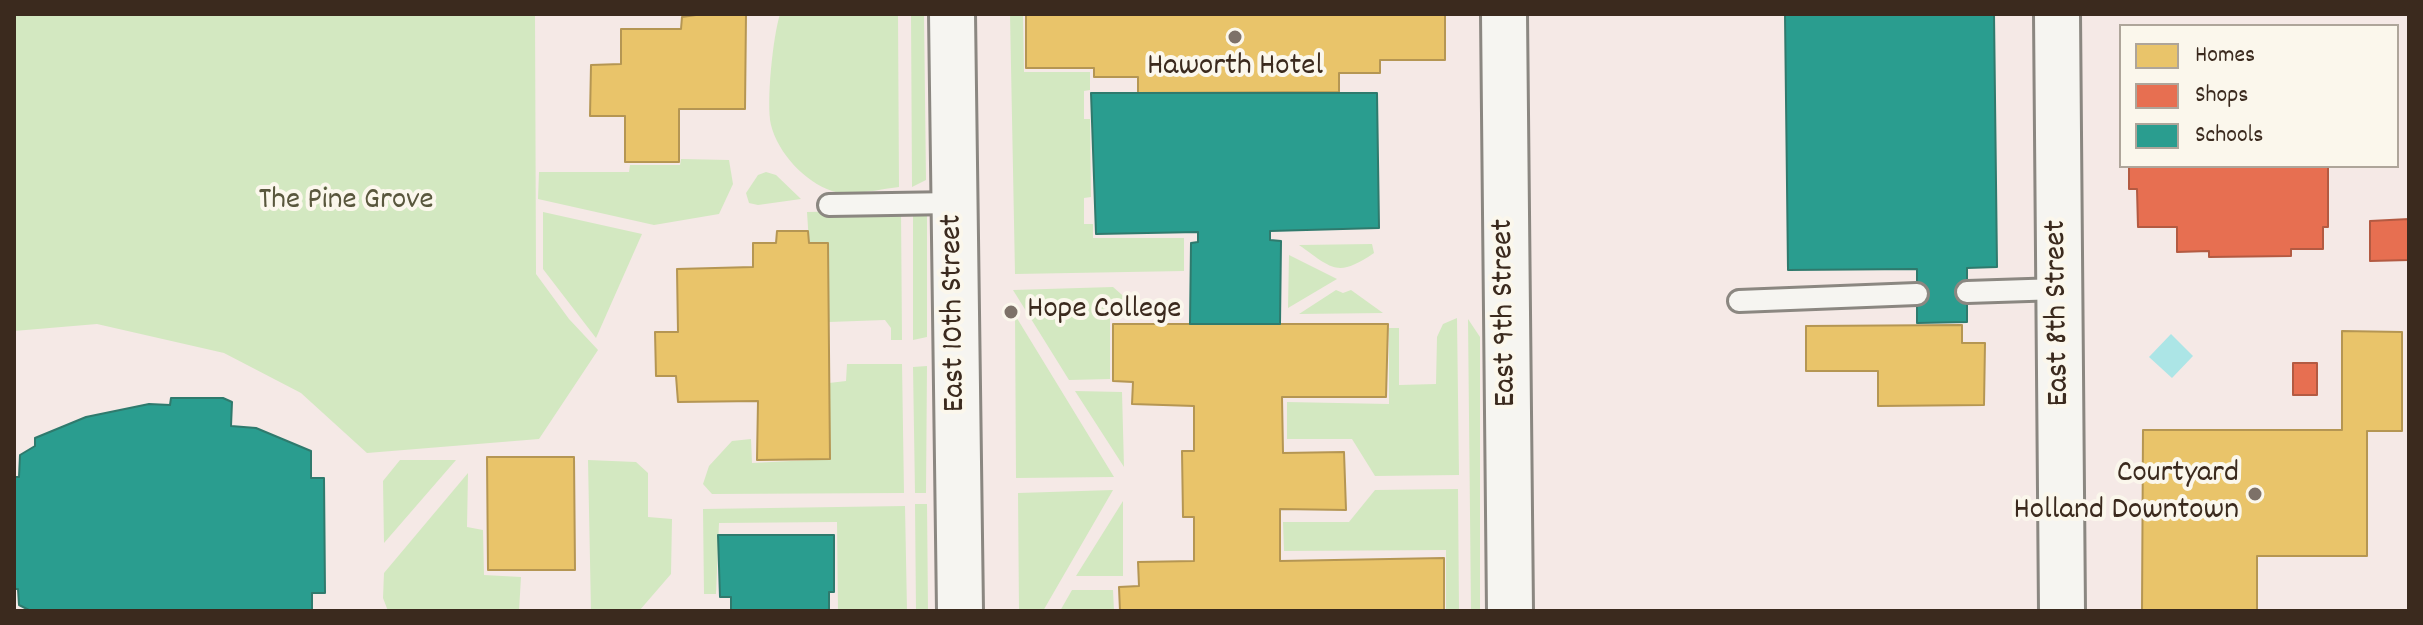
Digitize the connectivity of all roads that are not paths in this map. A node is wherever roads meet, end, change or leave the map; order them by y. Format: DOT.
graph roads {
  1 [pos="952,14"];
  2 [pos="1504,14"];
  3 [pos="2057,14"];
  4 [pos="954,203"];
  5 [pos="829,205"];
  6 [pos="2059,289"];
  7 [pos="1967,292"];
  8 [pos="1917,294"];
  9 [pos="1739,301"];
  10 [pos="960,611"];
  11 [pos="1510,611"];
  12 [pos="2062,611"];
  1 -- 4 [label="main road, East 10th Street"];
  2 -- 11 [label="main road, East 9th Street"];
  3 -- 6 [label="main road, East 8th Street"];
  4 -- 5 [label="lane"];
  4 -- 10 [label="main road, East 10th Street"];
  6 -- 7 [label="lane"];
  6 -- 12 [label="main road, East 8th Street"];
  8 -- 9 [label="lane"];
}
